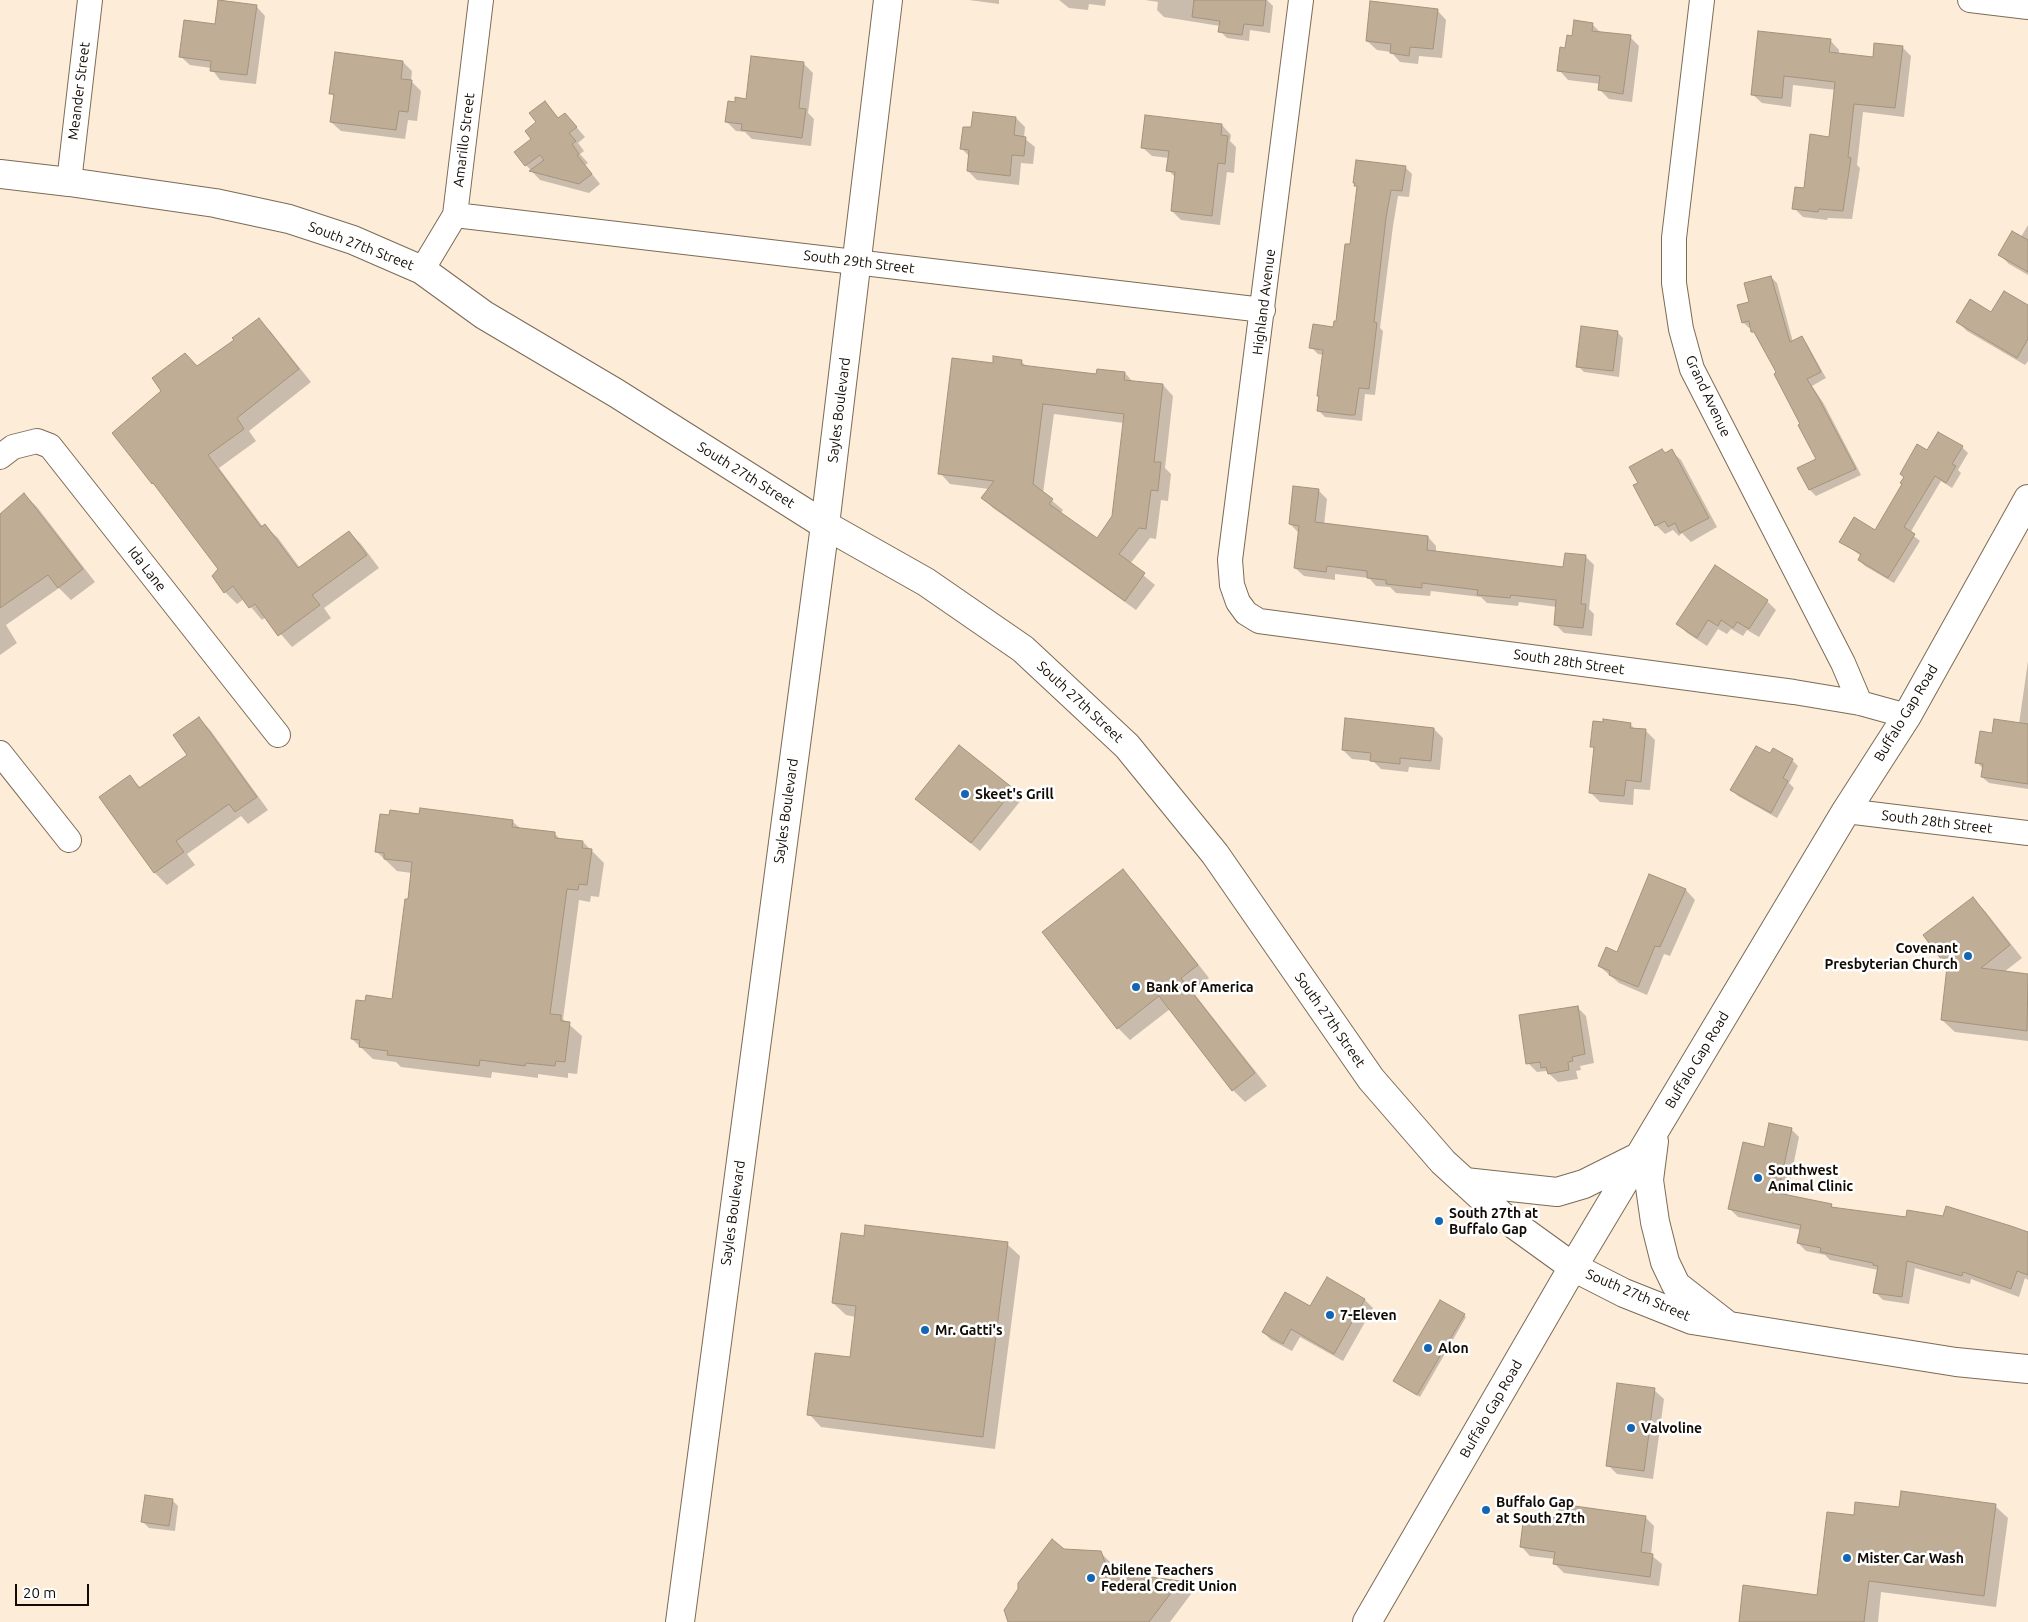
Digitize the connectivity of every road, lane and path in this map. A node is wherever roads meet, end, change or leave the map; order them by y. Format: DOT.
graph roads {
  1 [pos="90,0"];
  2 [pos="481,0"];
  3 [pos="888,0"];
  4 [pos="1301,0"];
  5 [pos="1702,0"];
  6 [pos="1970,0"];
  7 [pos="2028,7"];
  8 [pos="0,174"];
  9 [pos="69,182"];
  10 [pos="455,215"];
  11 [pos="856,262"];
  12 [pos="422,270"];
  13 [pos="1263,310"];
  14 [pos="0,457"];
  15 [pos="2028,499"];
  16 [pos="825,525"];
  17 [pos="1238,602"];
  18 [pos="1860,703"];
  19 [pos="1907,716"];
  20 [pos="278,735"];
  21 [pos="0,753"];
  22 [pos="1846,811"];
  23 [pos="2028,833"];
  24 [pos="69,840"];
  25 [pos="1655,1130"];
  26 [pos="1640,1156"];
  27 [pos="1465,1182"];
  28 [pos="1573,1267"];
  29 [pos="1730,1326"];
  30 [pos="2028,1369"];
  31 [pos="680,1622"];
  32 [pos="1367,1622"];
  1 -- 9 [label="street, Meander Street"];
  2 -- 10 [label="street, Amarillo Street"];
  3 -- 11 [label="main road, Sayles Boulevard"];
  4 -- 13 [label="street, Highland Avenue"];
  5 -- 18 [label="street, Grand Avenue"];
  6 -- 7 [label="street"];
  8 -- 9 [label="main road, South 27th Street"];
  9 -- 12 [label="main road, South 27th Street"];
  10 -- 11 [label="street, South 29th Street"];
  10 -- 12 [label="street, Amarillo Street"];
  11 -- 13 [label="street, South 29th Street"];
  11 -- 16 [label="main road, Sayles Boulevard"];
  12 -- 16 [label="main road, South 27th Street"];
  13 -- 17 [label="street, Highland Avenue"];
  14 -- 20 [label="street, Ida Lane"];
  15 -- 19 [label="main road, Buffalo Gap Road"];
  16 -- 27 [label="main road, South 27th Street"];
  16 -- 31 [label="main road, Sayles Boulevard"];
  17 -- 18 [label="street, South 28th Street"];
  18 -- 19 [label="street, South 28th Street"];
  19 -- 22 [label="main road, Buffalo Gap Road"];
  21 -- 24 [label="street"];
  22 -- 23 [label="street, South 28th Street"];
  22 -- 25 [label="main road, Buffalo Gap Road"];
  25 -- 26 [label="main road, Buffalo Gap Road"];
  25 -- 29 [label="main road"];
  26 -- 27 [label="main road"];
  26 -- 28 [label="main road, Buffalo Gap Road"];
  27 -- 28 [label="main road, South 27th Street"];
  28 -- 29 [label="main road, South 27th Street"];
  28 -- 32 [label="main road, Buffalo Gap Road"];
  29 -- 30 [label="main road, South 27th Street"];
}
